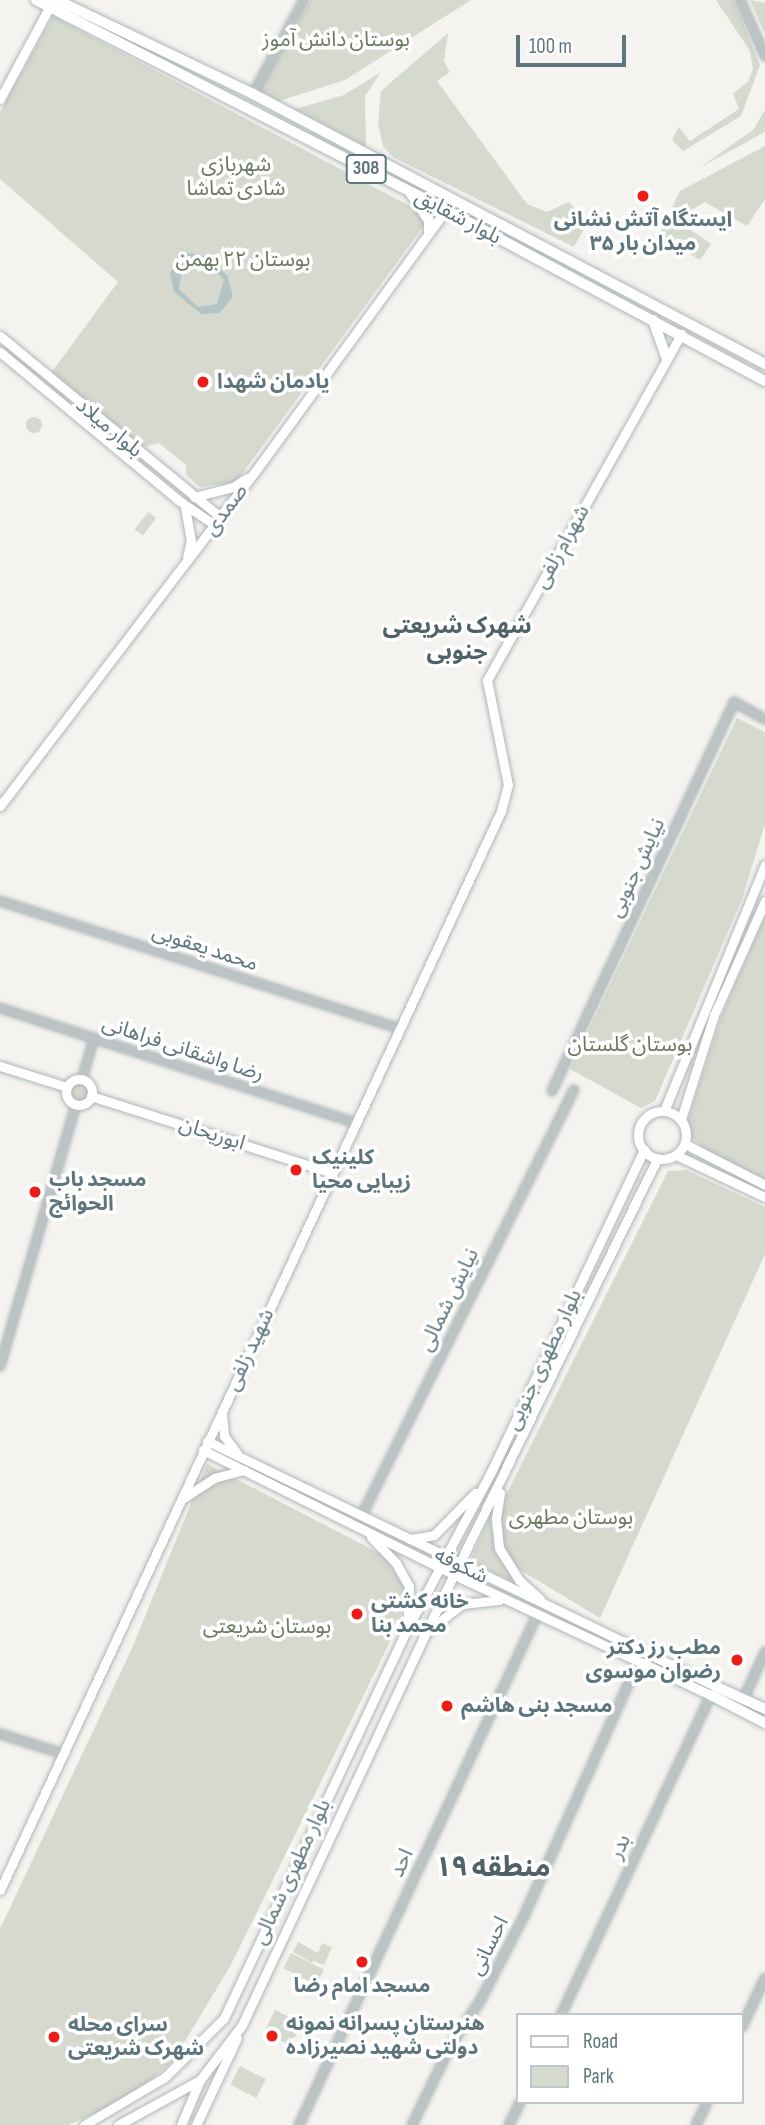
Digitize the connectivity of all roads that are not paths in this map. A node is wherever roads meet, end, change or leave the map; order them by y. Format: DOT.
graph roads {
  1 [pos="36,0"];
  2 [pos="304,0"];
  3 [pos="740,0"];
  4 [pos="53,3"];
  5 [pos="157,47"];
  6 [pos="765,56"];
  7 [pos="147,58"];
  8 [pos="186,60"];
  9 [pos="174,73"];
  10 [pos="253,94"];
  11 [pos="0,99"];
  12 [pos="409,191"];
  13 [pos="452,198"];
  14 [pos="446,210"];
  15 [pos="429,233"];
  16 [pos="652,319"];
  17 [pos="688,323"];
  18 [pos="681,334"];
  19 [pos="0,336"];
  20 [pos="0,352"];
  21 [pos="667,359"];
  22 [pos="765,364"];
  23 [pos="765,382"];
  24 [pos="97,418"];
  25 [pos="90,426"];
  26 [pos="254,473"];
  27 [pos="194,497"];
  28 [pos="184,505"];
  29 [pos="217,521"];
  30 [pos="185,563"];
  31 [pos="765,719"];
  32 [pos="0,806"];
  33 [pos="501,811"];
  34 [pos="765,866"];
  35 [pos="0,901"];
  36 [pos="765,901"];
  37 [pos="0,1008"];
  38 [pos="400,1029"];
  39 [pos="94,1038"];
  40 [pos="0,1066"];
  41 [pos="82,1079"];
  42 [pos="67,1087"];
  43 [pos="574,1090"];
  44 [pos="552,1091"];
  45 [pos="91,1096"];
  46 [pos="76,1104"];
  47 [pos="664,1111"];
  48 [pos="681,1119"];
  49 [pos="356,1123"];
  50 [pos="685,1144"];
  51 [pos="644,1150"];
  52 [pos="676,1155"];
  53 [pos="657,1159"];
  54 [pos="332,1173"];
  55 [pos="765,1185"];
  56 [pos="765,1197"];
  57 [pos="0,1366"];
  58 [pos="222,1409"];
  59 [pos="205,1445"];
  60 [pos="246,1465"];
  61 [pos="491,1472"];
  62 [pos="505,1476"];
  63 [pos="178,1503"];
  64 [pos="361,1517"];
  65 [pos="365,1531"];
  66 [pos="393,1533"];
  67 [pos="443,1563"];
  68 [pos="458,1565"];
  69 [pos="454,1575"];
  70 [pos="519,1606"];
  71 [pos="552,1609"];
  72 [pos="537,1615"];
  73 [pos="405,1633"];
  74 [pos="425,1634"];
  75 [pos="765,1652"];
  76 [pos="638,1662"];
  77 [pos="714,1691"];
  78 [pos="744,1698"];
  79 [pos="765,1709"];
  80 [pos="765,1723"];
  81 [pos="0,1734"];
  82 [pos="64,1754"];
  83 [pos="0,1890"];
  84 [pos="765,1978"];
  85 [pos="562,2013"];
  86 [pos="744,2022"];
  87 [pos="242,2025"];
  88 [pos="200,2080"];
  89 [pos="519,2104"];
  90 [pos="705,2104"];
  91 [pos="84,2125"];
  92 [pos="118,2125"];
  93 [pos="181,2125"];
  94 [pos="196,2125"];
  95 [pos="299,2125"];
  96 [pos="412,2125"];
  97 [pos="509,2125"];
  98 [pos="696,2125"];
  1 -- 4 [label="main road, بلوار شقایق / 308"];
  2 -- 10 [label="street"];
  3 -- 6 [label="street"];
  4 -- 5 [label="main road, بلوار شقایق / 308"];
  4 -- 7 [label="main road, بلوار شقایق / 308"];
  4 -- 11 [label="main road"];
  5 -- 7 [label="main road"];
  5 -- 8 [label="main road, بلوار شقایق / 308"];
  7 -- 9 [label="main road, بلوار شقایق / 308"];
  8 -- 9 [label="main road"];
  8 -- 10 [label="main road, بلوار شقایق / 308"];
  9 -- 12 [label="main road, بلوار شقایق / 308"];
  10 -- 13 [label="main road, بلوار شقایق / 308"];
  12 -- 14 [label="main road, بلوار شقایق / 308"];
  12 -- 15 [label="main road"];
  13 -- 14 [label="main road"];
  13 -- 17 [label="main road, بلوار شقایق / 308"];
  14 -- 15 [label="main road, صمدی"];
  14 -- 16 [label="main road, بلوار شقایق / 308"];
  15 -- 26 [label="main road, صمدی"];
  16 -- 18 [label="main road, بلوار شقایق / 308"];
  16 -- 21 [label="main road"];
  17 -- 18 [label="main road"];
  17 -- 22 [label="main road, بلوار شقایق / 308"];
  18 -- 21 [label="main road, شهرام زلفی"];
  18 -- 23 [label="main road, بلوار شقایق / 308"];
  19 -- 24 [label="main road, بلوار میلاد"];
  20 -- 25 [label="main road, بلوار میلاد"];
  21 -- 33 [label="main road, شهرام زلفی"];
  24 -- 25 [label="main road"];
  24 -- 27 [label="main road, بلوار میلاد"];
  25 -- 28 [label="main road, بلوار میلاد"];
  26 -- 27 [label="main road"];
  26 -- 29 [label="main road, صمدی"];
  27 -- 29 [label="main road, بلوار میلاد"];
  28 -- 29 [label="main road, بلوار میلاد"];
  28 -- 30 [label="main road"];
  29 -- 30 [label="main road, صمدی"];
  30 -- 32 [label="main road, صمدی"];
  31 -- 44 [label="street, نیایش جنوبی"];
  33 -- 38 [label="main road, شهید زلفی"];
  34 -- 47 [label="main road"];
  35 -- 38 [label="street, محمد یعقوبی"];
  36 -- 48 [label="main road"];
  37 -- 39 [label="street, رضا واشقانی فراهانی"];
  38 -- 49 [label="main road, شهید زلفی"];
  39 -- 41 [label="street"];
  39 -- 49 [label="street, رضا واشقانی فراهانی"];
  40 -- 42 [label="main road"];
  41 -- 42 [label="main road"];
  41 -- 45 [label="main road"];
  42 -- 46 [label="main road"];
  43 -- 64 [label="street, نیایش شمالی"];
  45 -- 46 [label="main road"];
  45 -- 54 [label="main road, ابوریحان"];
  46 -- 57 [label="street"];
  47 -- 48 [label="main road"];
  47 -- 51 [label="main road"];
  48 -- 50 [label="main road"];
  49 -- 54 [label="main road, شهید زلفی"];
  50 -- 52 [label="main road"];
  50 -- 55 [label="main road"];
  51 -- 53 [label="main road"];
  51 -- 61 [label="main road, بلوار مطهری جنوبی"];
  52 -- 53 [label="main road"];
  52 -- 56 [label="main road"];
  53 -- 62 [label="main road, بلوار مطهری جنوبی"];
  54 -- 58 [label="main road, شهید زلفی"];
  58 -- 59 [label="main road, شهید زلفی"];
  58 -- 60 [label="main road"];
  59 -- 60 [label="main road, شکوفه"];
  59 -- 63 [label="main road, شهید زلفی"];
  60 -- 63 [label="main road"];
  60 -- 64 [label="main road, شکوفه"];
  60 -- 65 [label="main road, شکوفه"];
  61 -- 66 [label="main road"];
  61 -- 67 [label="main road, بلوار مطهری جنوبی"];
  62 -- 68 [label="main road, بلوار مطهری جنوبی"];
  62 -- 71 [label="main road"];
  63 -- 82 [label="main road, شهید زلفی"];
  64 -- 66 [label="main road, شکوفه"];
  65 -- 67 [label="main road, شکوفه"];
  65 -- 73 [label="main road"];
  66 -- 67 [label="main road, شکوفه"];
  67 -- 68 [label="main road, شکوفه"];
  67 -- 69 [label="main road, شکوفه"];
  67 -- 73 [label="main road, بلوار مطهری شمالی"];
  68 -- 69 [label="main road, بلوار مطهری جنوبی"];
  68 -- 71 [label="main road, شکوفه"];
  69 -- 70 [label="main road, شکوفه"];
  69 -- 74 [label="main road, بلوار مطهری شمالی"];
  70 -- 72 [label="main road, شکوفه"];
  70 -- 74 [label="main road"];
  71 -- 77 [label="main road, شکوفه"];
  72 -- 76 [label="main road, شکوفه"];
  72 -- 95 [label="street, احد"];
  73 -- 91 [label="main road, بلوار مطهری شمالی"];
  74 -- 87 [label="main road, بلوار مطهری شمالی"];
  75 -- 78 [label="street"];
  76 -- 77 [label="main road, شکوفه"];
  76 -- 96 [label="street, احسانی"];
  77 -- 78 [label="main road"];
  77 -- 80 [label="main road"];
  77 -- 85 [label="street, بدر"];
  78 -- 79 [label="main road"];
  81 -- 82 [label="street"];
  82 -- 83 [label="main road, شهید زلفی"];
  84 -- 86 [label="street"];
  87 -- 88 [label="main road, بلوار مطهری شمالی"];
  87 -- 94 [label="main road"];
  88 -- 92 [label="main road, بلوار مطهری شمالی"];
  88 -- 93 [label="main road"];
  89 -- 97 [label="street"];
  90 -- 98 [label="street"];
}
